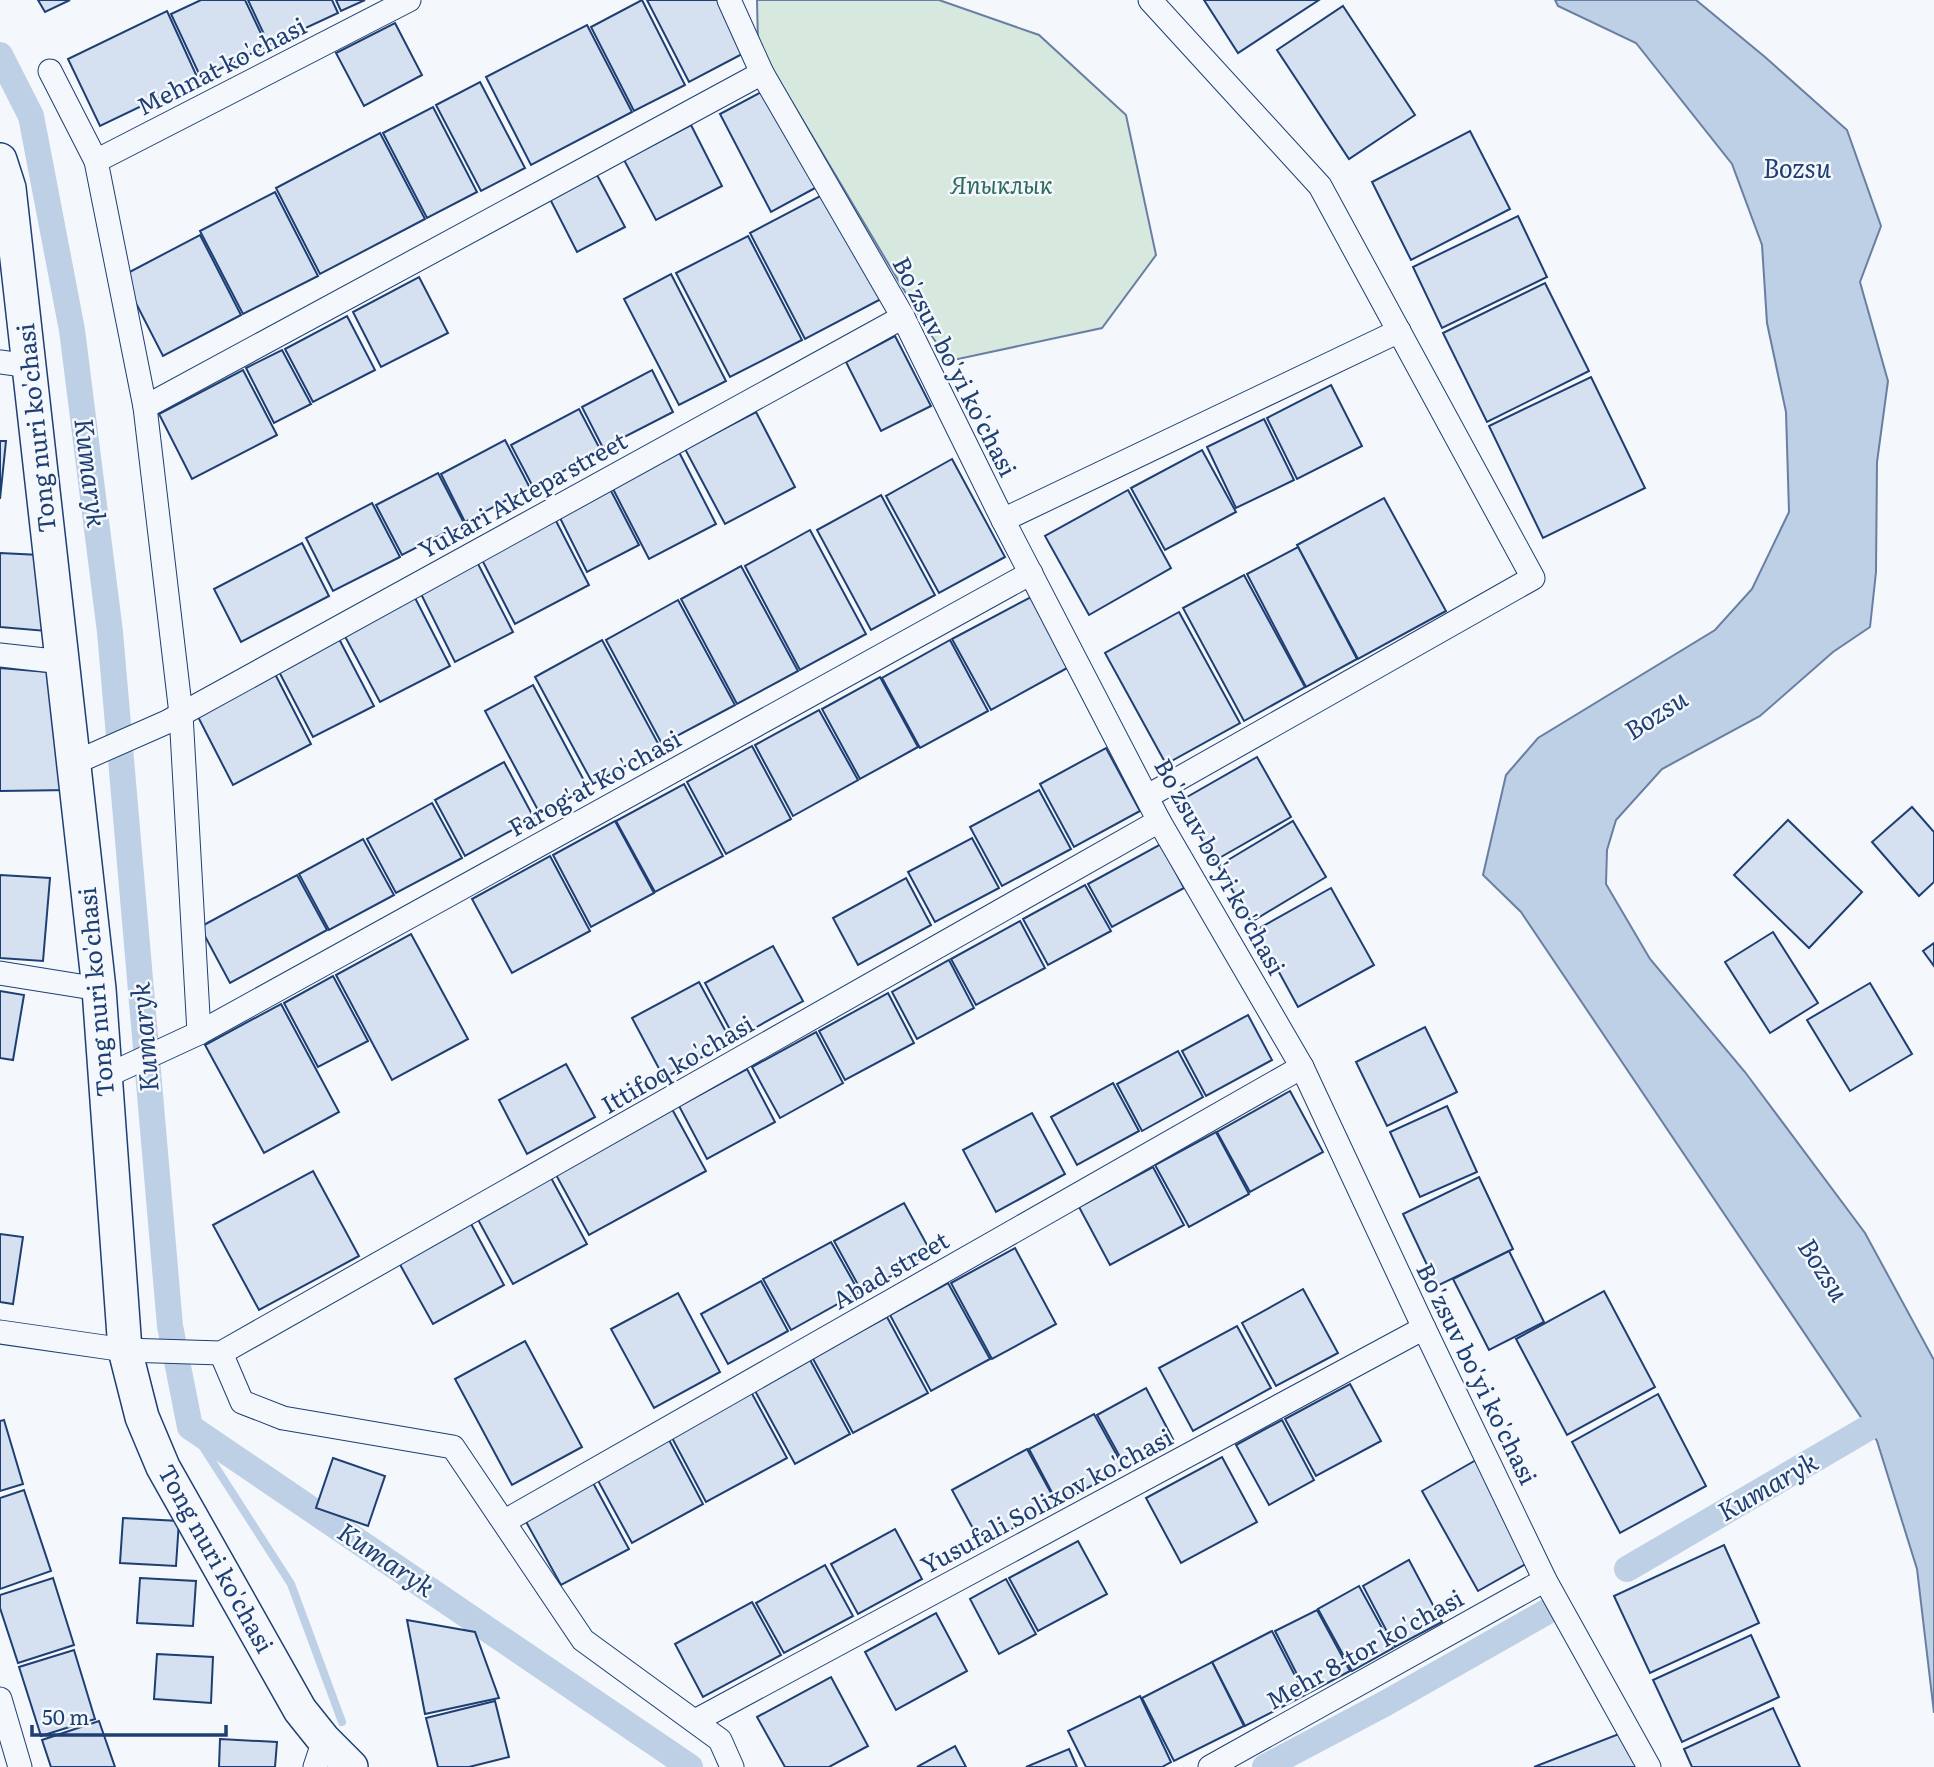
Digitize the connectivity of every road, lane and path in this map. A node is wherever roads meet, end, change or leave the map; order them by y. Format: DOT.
graph roads {
  1 [pos="409,0"];
  2 [pos="729,0"];
  3 [pos="1150,0"];
  4 [pos="50,71"];
  5 [pos="762,73"];
  6 [pos="0,160"];
  7 [pos="96,161"];
  8 [pos="903,317"];
  9 [pos="1399,331"];
  10 [pos="15,364"];
  11 [pos="145,407"];
  12 [pos="1003,520"];
  13 [pos="1031,573"];
  14 [pos="0,655"];
  15 [pos="63,662"];
  16 [pos="174,718"];
  17 [pos="74,763"];
  18 [pos="1148,796"];
  19 [pos="1159,821"];
  20 [pos="0,973"];
  21 [pos="99,989"];
  22 [pos="191,1036"];
  23 [pos="1302,1067"];
  24 [pos="106,1076"];
  25 [pos="1424,1328"];
  26 [pos="0,1332"];
  27 [pos="136,1350"];
  28 [pos="221,1353"];
  29 [pos="505,1521"];
  30 [pos="1545,1580"];
  31 [pos="0,1699"];
  32 [pos="695,1721"];
  33 [pos="319,1753"];
  34 [pos="20,1767"];
  35 [pos="351,1767"];
  36 [pos="732,1767"];
  37 [pos="1210,1767"];
  38 [pos="1649,1767"];
  1 -- 7 [label="street, Mehnat ko'chasi"];
  2 -- 5 [label="street, Bo'zsuv bo'yi ko'chasi"];
  3 -- 9 [label="street"];
  4 -- 7 [label="street"];
  5 -- 8 [label="street, Bo'zsuv bo'yi ko'chasi"];
  5 -- 11 [label="street"];
  6 -- 10 [label="street, Tong nuri ko'chasi"];
  7 -- 11 [label="street"];
  8 -- 12 [label="street, Bo'zsuv bo'yi ko'chasi"];
  8 -- 16 [label="street, Yukari Aktepa street"];
  9 -- 12 [label="street"];
  9 -- 18 [label="street"];
  10 -- 15 [label="street, Tong nuri ko'chasi"];
  11 -- 16 [label="street"];
  12 -- 13 [label="street, Bo'zsuv bo'yi ko'chasi"];
  13 -- 18 [label="street, Bo'zsuv bo'yi ko'chasi"];
  13 -- 22 [label="street, Farog'at Ko'chasi"];
  14 -- 15 [label="street"];
  15 -- 17 [label="street, Tong nuri ko'chasi"];
  16 -- 17 [label="street, Yukari Aktepa street"];
  16 -- 22 [label="street"];
  17 -- 21 [label="street, Tong nuri ko'chasi"];
  18 -- 19 [label="street, Bo'zsuv bo'yi ko'chasi"];
  19 -- 23 [label="street, Bo'zsuv bo'yi ko'chasi"];
  19 -- 28 [label="street, Ittifoq ko'chasi"];
  20 -- 21 [label="street"];
  21 -- 24 [label="street, Tong nuri ko'chasi"];
  22 -- 24 [label="street, Farog'at Ko'chasi"];
  23 -- 25 [label="street, Bo'zsuv bo'yi ko'chasi"];
  23 -- 29 [label="street, Abad street"];
  24 -- 27 [label="street, Tong nuri ko'chasi"];
  25 -- 30 [label="street, Bo'zsuv bo'yi ko'chasi"];
  25 -- 32 [label="street, Yusufali Solixov ko'chasi"];
  26 -- 27 [label="street"];
  27 -- 28 [label="street"];
  27 -- 33 [label="street, Tong nuri ko'chasi"];
  28 -- 29 [label="street"];
  29 -- 32 [label="street"];
  30 -- 37 [label="street, Mehr 8-tor ko'chasi"];
  30 -- 38 [label="street, Bo'zsuv bo'yi ko'chasi"];
  31 -- 34 [label="street"];
  32 -- 36 [label="street"];
  33 -- 35 [label="street, Tong nuri ko'chasi"];
}
